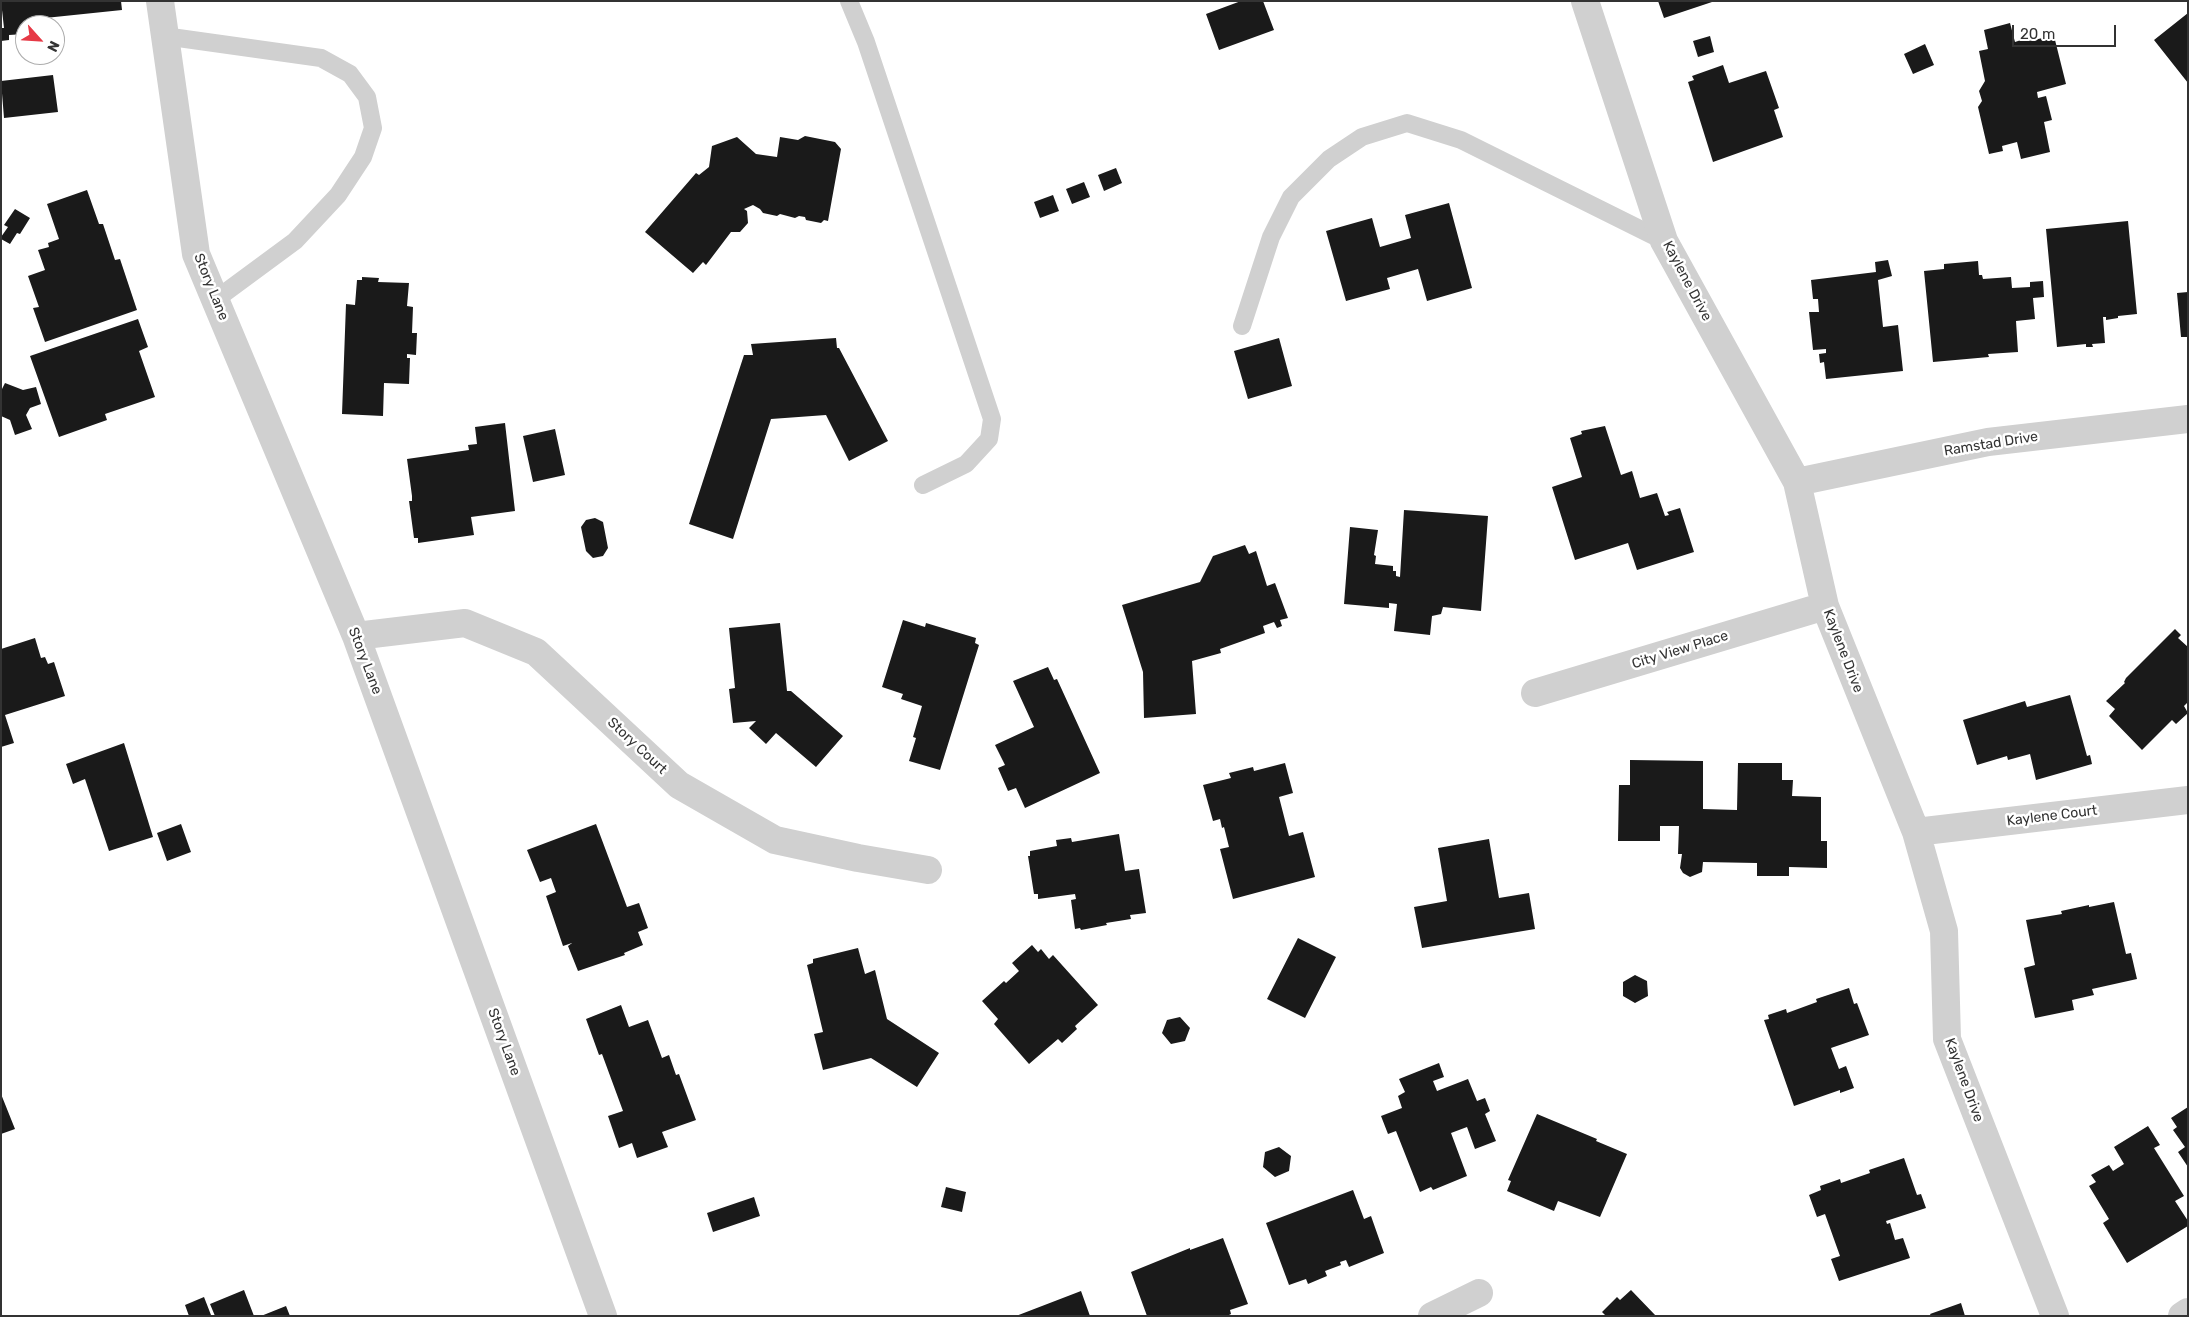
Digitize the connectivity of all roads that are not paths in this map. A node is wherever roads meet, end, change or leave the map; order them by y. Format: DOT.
graph roads {
  1 [pos="160,1"];
  2 [pos="849,1"];
  3 [pos="1586,1"];
  4 [pos="164,36"];
  5 [pos="1664,241"];
  6 [pos="215,300"];
  7 [pos="1242,326"];
  8 [pos="2188,419"];
  9 [pos="1797,482"];
  10 [pos="923,485"];
  11 [pos="1826,606"];
  12 [pos="356,636"];
  13 [pos="1535,693"];
  14 [pos="2188,800"];
  15 [pos="1916,832"];
  16 [pos="928,870"];
  17 [pos="1479,1293"];
  18 [pos="2188,1312"];
  19 [pos="603,1316"];
  20 [pos="1432,1316"];
  21 [pos="2055,1316"];
  22 [pos="2182,1316"];
  1 -- 4 [label="street, Story Lane"];
  2 -- 10 [label="lane"];
  3 -- 5 [label="street, Kaylene Drive"];
  4 -- 6 [label="street, Story Lane"];
  4 -- 6 [label="lane"];
  5 -- 7 [label="lane"];
  5 -- 9 [label="street, Kaylene Drive"];
  6 -- 12 [label="street, Story Lane"];
  8 -- 9 [label="street, Ramstad Drive"];
  9 -- 11 [label="street, Kaylene Drive"];
  11 -- 13 [label="street, City View Place"];
  11 -- 15 [label="street, Kaylene Drive"];
  12 -- 16 [label="street, Story Court"];
  12 -- 19 [label="street, Story Lane"];
  14 -- 15 [label="street, Kaylene Court"];
  15 -- 21 [label="street, Kaylene Drive"];
  17 -- 20 [label="street"];
  18 -- 22 [label="street"];
}
